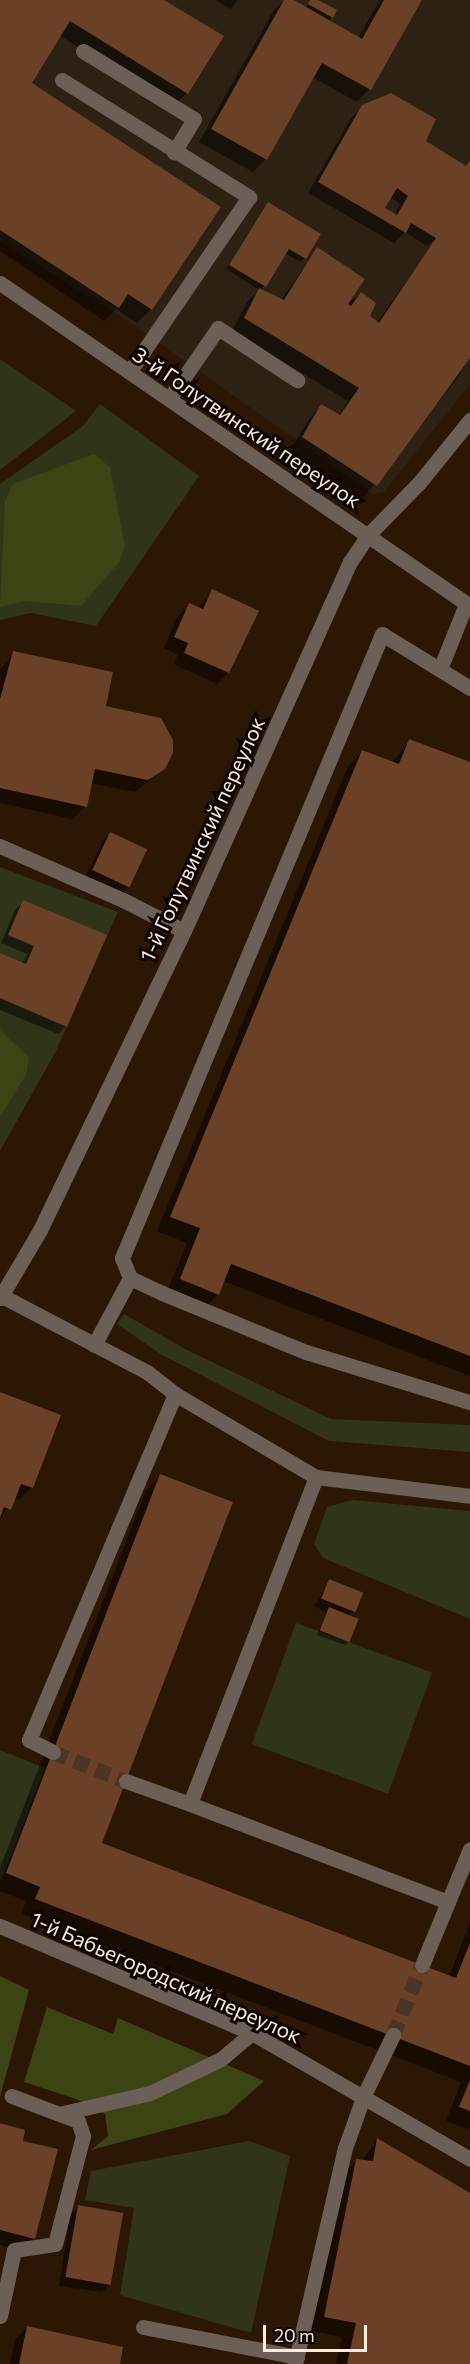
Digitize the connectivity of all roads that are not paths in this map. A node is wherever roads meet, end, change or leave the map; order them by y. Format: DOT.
graph roads {
  1 [pos="83,51"];
  2 [pos="62,80"];
  3 [pos="174,152"];
  4 [pos="0,283"];
  5 [pos="129,372"];
  6 [pos="297,380"];
  7 [pos="169,399"];
  8 [pos="470,420"];
  9 [pos="368,536"];
  10 [pos="468,605"];
  11 [pos="440,669"];
  12 [pos="470,688"];
  13 [pos="0,846"];
  14 [pos="184,932"];
  15 [pos="130,1278"];
  16 [pos="1,1297"];
  17 [pos="94,1345"];
  18 [pos="175,1394"];
  19 [pos="470,1402"];
  20 [pos="316,1478"];
  21 [pos="470,1496"];
  22 [pos="53,1752"];
  23 [pos="126,1781"];
  24 [pos="190,1804"];
  25 [pos="470,1849"];
  26 [pos="448,1902"];
  27 [pos="0,1926"];
  28 [pos="422,1965"];
  29 [pos="252,2033"];
  30 [pos="393,2035"];
  31 [pos="364,2095"];
  32 [pos="12,2096"];
  33 [pos="63,2113"];
  34 [pos="470,2159"];
  35 [pos="0,2316"];
  36 [pos="143,2327"];
  37 [pos="296,2360"];
  1 -- 3 [label="street"];
  2 -- 3 [label="street"];
  3 -- 5 [label="street"];
  4 -- 5 [label="street, 3-й Голутвинский переулок"];
  5 -- 7 [label="street, 3-й Голутвинский переулок"];
  6 -- 7 [label="street"];
  7 -- 9 [label="street, 3-й Голутвинский переулок"];
  8 -- 9 [label="street, 1-й Голутвинский переулок"];
  9 -- 10 [label="street, 3-й Голутвинский переулок"];
  9 -- 14 [label="street, 1-й Голутвинский переулок"];
  10 -- 11 [label="street"];
  11 -- 12 [label="street"];
  11 -- 15 [label="street"];
  13 -- 14 [label="street"];
  14 -- 16 [label="street, 1-й Голутвинский переулок"];
  15 -- 17 [label="street"];
  15 -- 19 [label="street"];
  16 -- 17 [label="street"];
  17 -- 18 [label="street"];
  18 -- 20 [label="street"];
  18 -- 22 [label="street"];
  20 -- 21 [label="street"];
  20 -- 24 [label="street"];
  23 -- 24 [label="street"];
  24 -- 26 [label="street"];
  25 -- 26 [label="street"];
  26 -- 28 [label="street"];
  27 -- 29 [label="street, 1-й Бабьегородский переулок"];
  29 -- 31 [label="street, 1-й Бабьегородский переулок"];
  29 -- 33 [label="street"];
  30 -- 31 [label="street"];
  31 -- 34 [label="street, 1-й Бабьегородский переулок"];
  31 -- 37 [label="street"];
  32 -- 33 [label="street"];
  33 -- 35 [label="street"];
  36 -- 37 [label="street"];
}
